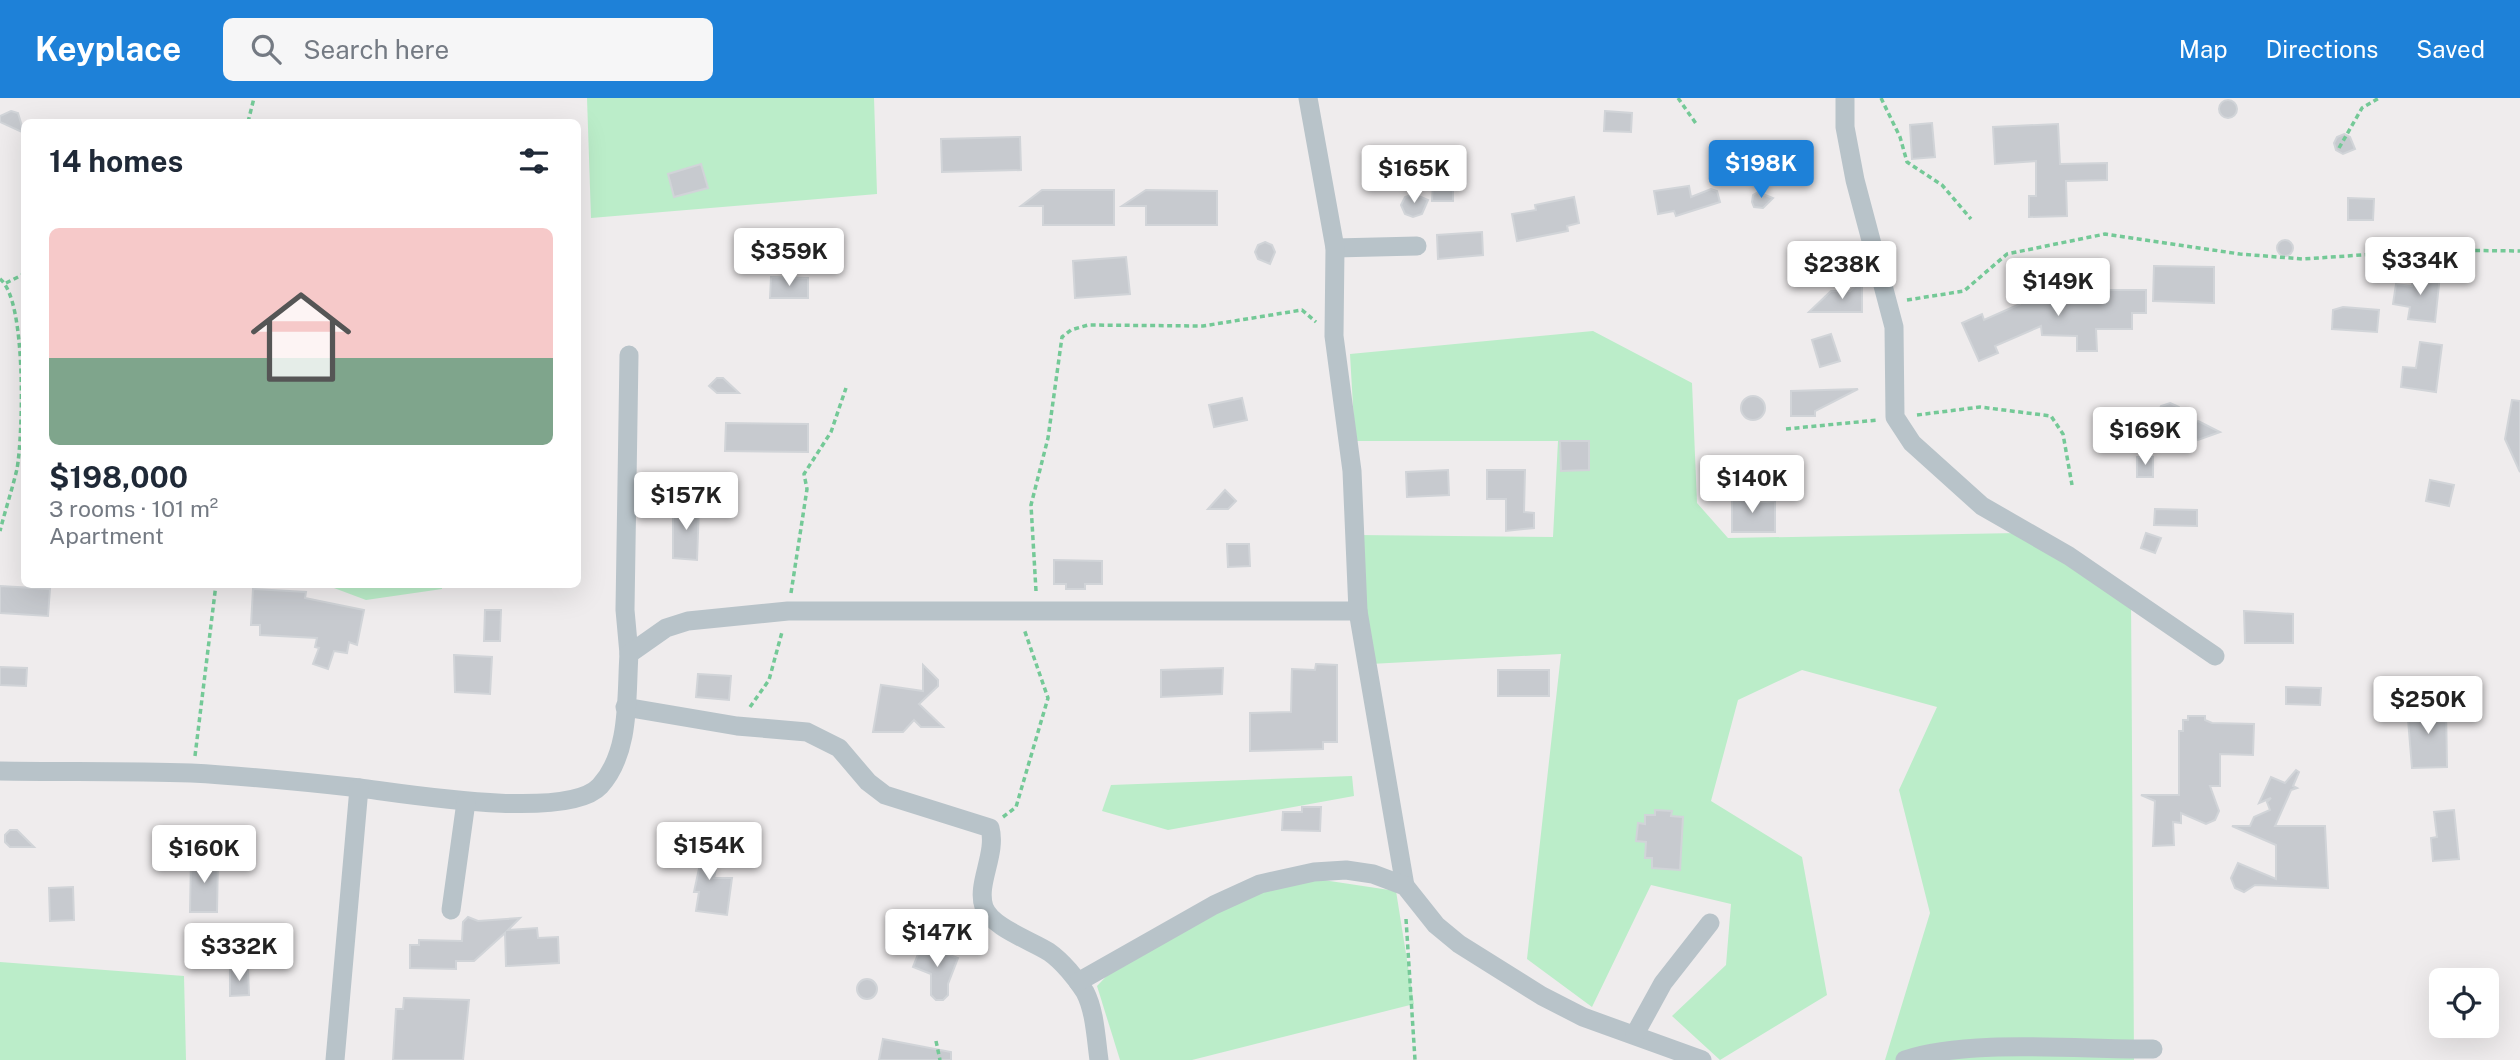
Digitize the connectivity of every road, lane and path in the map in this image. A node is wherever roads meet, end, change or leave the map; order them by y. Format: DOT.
graph roads {
  1 [pos="254,98"];
  2 [pos="1308,98"];
  3 [pos="1678,98"];
  4 [pos="1846,98"];
  5 [pos="1881,98"];
  6 [pos="2379,98"];
  7 [pos="249,119"];
  8 [pos="1697,125"];
  9 [pos="2339,149"];
  10 [pos="1970,219"];
  11 [pos="1417,246"];
  12 [pos="1335,248"];
  13 [pos="2520,251"];
  14 [pos="21,276"];
  15 [pos="0,279"];
  16 [pos="6,284"];
  17 [pos="1894,327"];
  18 [pos="1334,336"];
  19 [pos="629,355"];
  20 [pos="21,385"];
  21 [pos="846,388"];
  22 [pos="1895,417"];
  23 [pos="21,421"];
  24 [pos="1786,429"];
  25 [pos="2072,485"];
  26 [pos="0,531"];
  27 [pos="216,588"];
  28 [pos="788,611"];
  29 [pos="1027,611"];
  30 [pos="1358,611"];
  31 [pos="629,653"];
  32 [pos="2215,656"];
  33 [pos="625,707"];
  34 [pos="737,726"];
  35 [pos="0,771"];
  36 [pos="193,774"];
  37 [pos="359,788"];
  38 [pos="466,803"];
  39 [pos="990,828"];
  40 [pos="1405,886"];
  41 [pos="451,910"];
  42 [pos="1710,923"];
  43 [pos="1078,982"];
  44 [pos="1635,1034"];
  45 [pos="936,1041"];
  46 [pos="2153,1049"];
  47 [pos="335,1060"];
  48 [pos="940,1060"];
  49 [pos="1099,1060"];
  50 [pos="1415,1060"];
  51 [pos="1702,1060"];
  52 [pos="1905,1060"];
  1 -- 7 [label="path"];
  2 -- 12 [label="street"];
  3 -- 8 [label="path"];
  4 -- 17 [label="street"];
  5 -- 10 [label="path"];
  6 -- 9 [label="path"];
  11 -- 12 [label="street"];
  12 -- 18 [label="street"];
  13 -- 17 [label="path"];
  14 -- 16 [label="path"];
  15 -- 16 [label="path"];
  16 -- 20 [label="path"];
  17 -- 22 [label="street"];
  18 -- 29 [label="path"];
  18 -- 30 [label="street"];
  19 -- 31 [label="street"];
  21 -- 28 [label="path"];
  22 -- 24 [label="path"];
  22 -- 25 [label="path"];
  22 -- 32 [label="street"];
  23 -- 26 [label="path"];
  27 -- 36 [label="path"];
  28 -- 29 [label="street"];
  28 -- 31 [label="street"];
  28 -- 34 [label="path"];
  29 -- 30 [label="street"];
  29 -- 39 [label="path"];
  30 -- 40 [label="street"];
  31 -- 33 [label="street"];
  33 -- 34 [label="street"];
  33 -- 38 [label="street"];
  34 -- 39 [label="street"];
  35 -- 36 [label="street"];
  36 -- 37 [label="street"];
  37 -- 38 [label="street"];
  37 -- 47 [label="street"];
  38 -- 41 [label="street"];
  39 -- 43 [label="street"];
  40 -- 43 [label="street"];
  40 -- 44 [label="street"];
  40 -- 50 [label="path"];
  42 -- 44 [label="street"];
  43 -- 49 [label="street"];
  44 -- 51 [label="street"];
  45 -- 48 [label="path"];
  46 -- 52 [label="street"];
}
